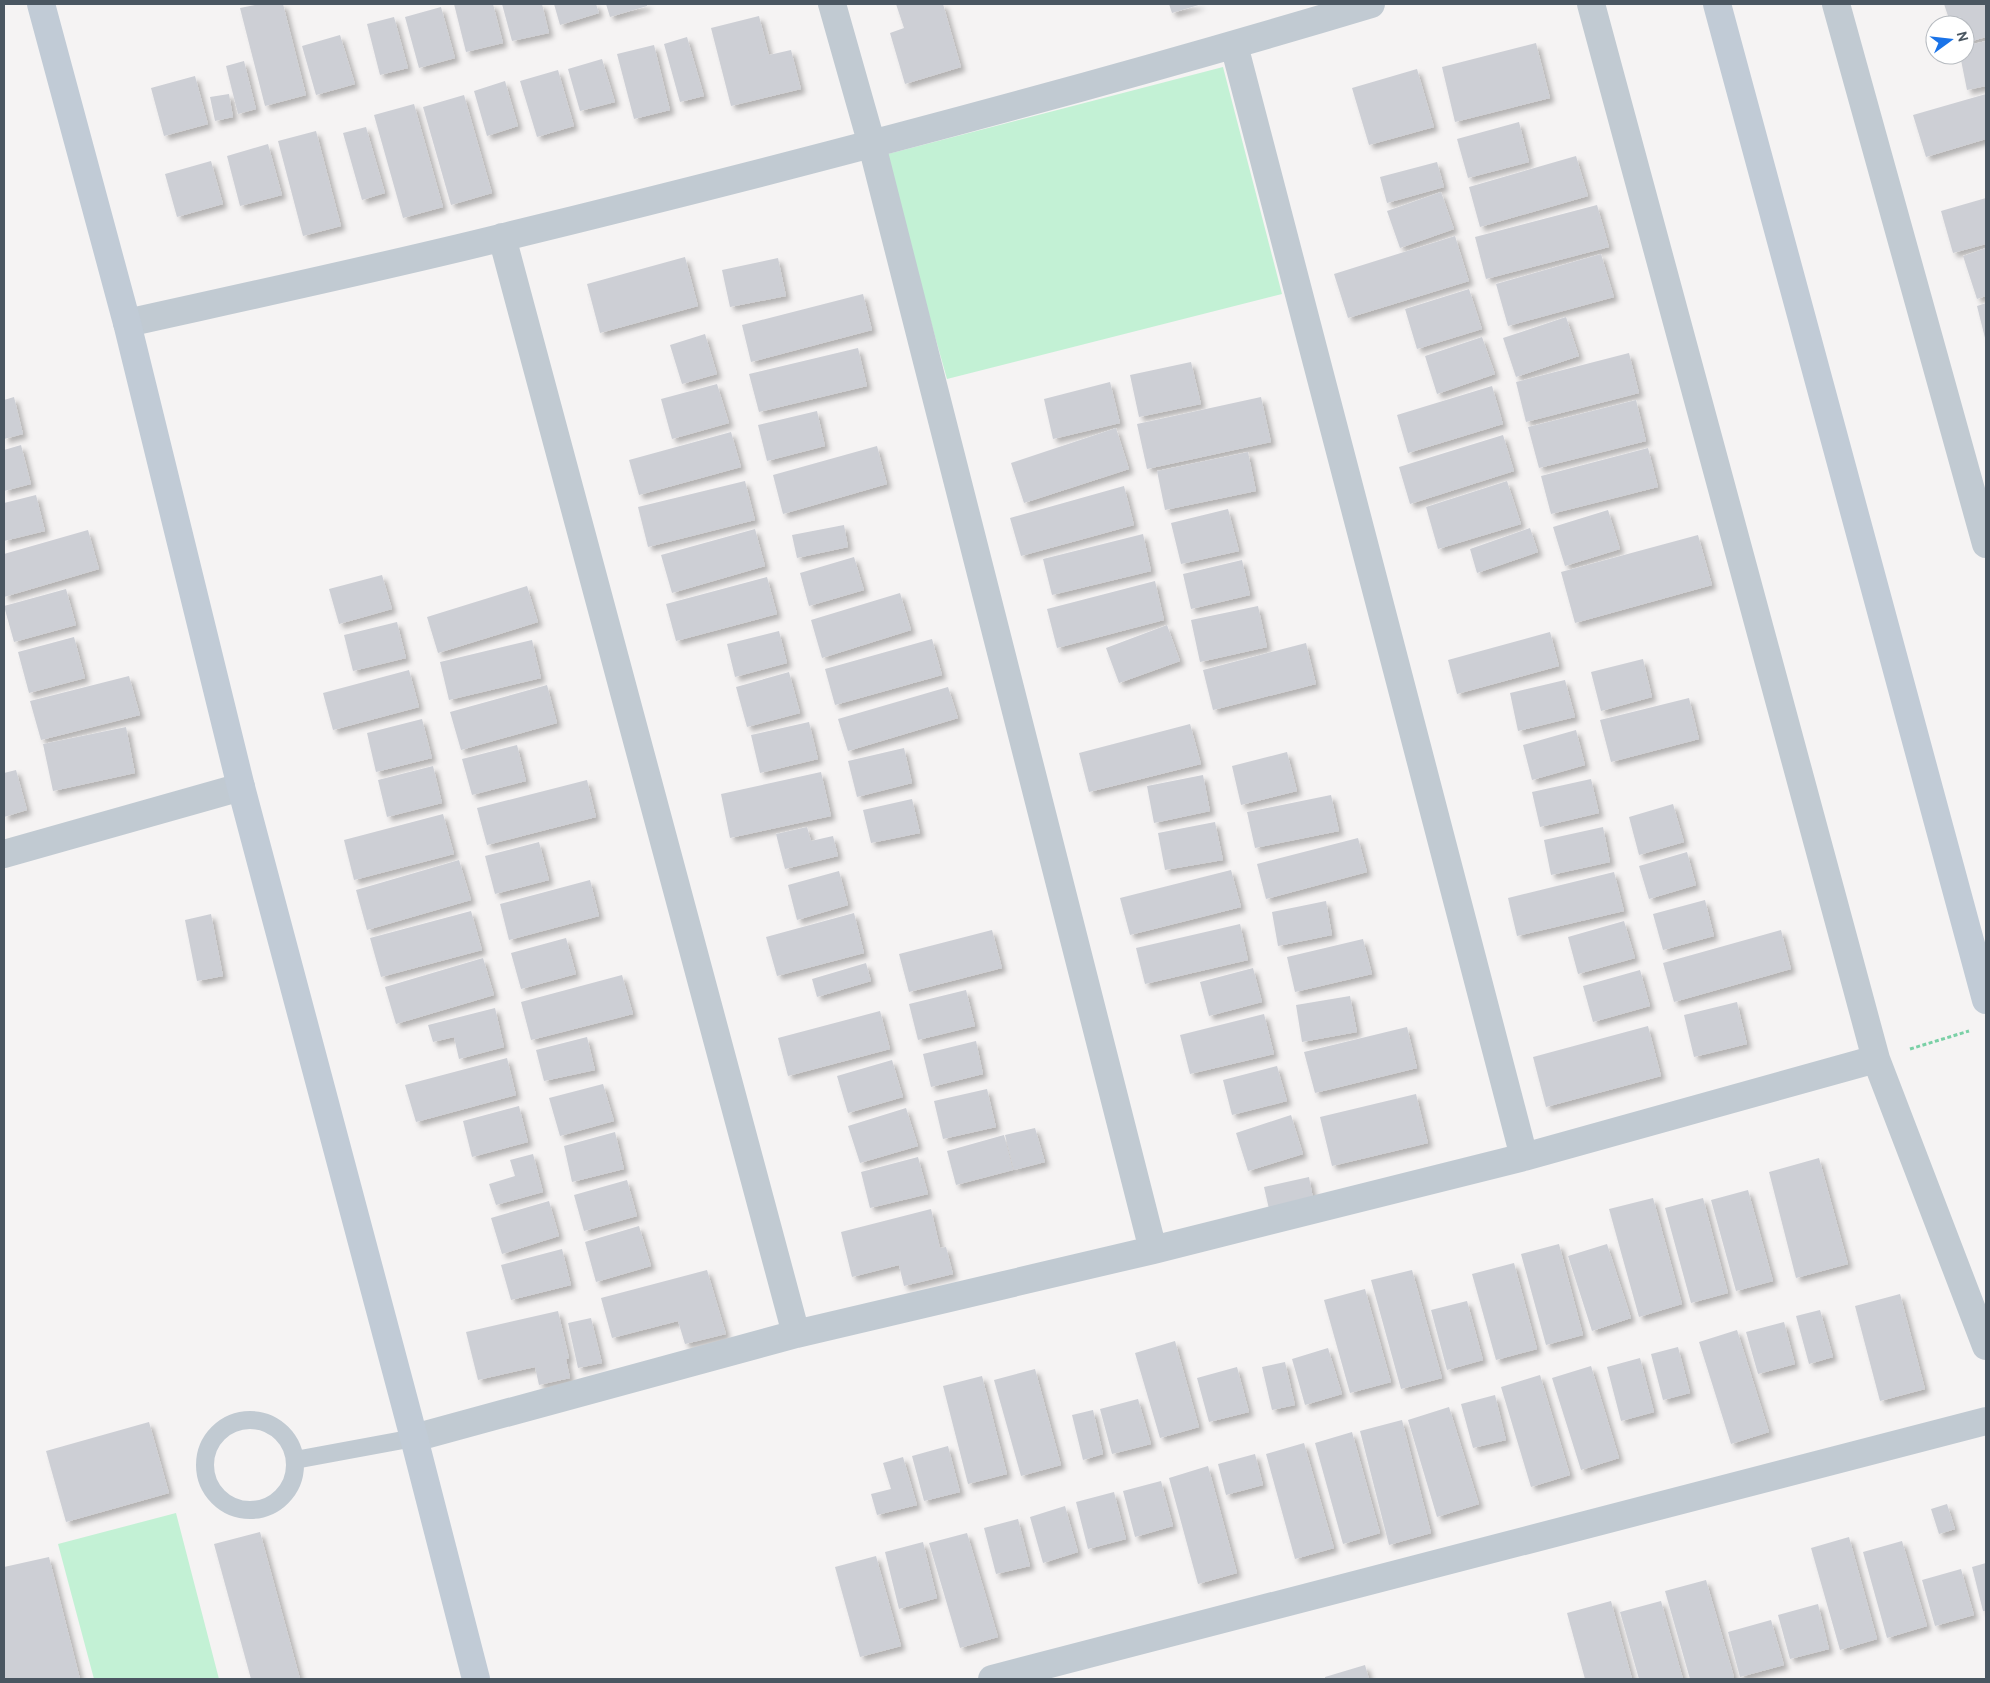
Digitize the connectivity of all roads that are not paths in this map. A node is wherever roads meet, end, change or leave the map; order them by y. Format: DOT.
graph roads {
  1 [pos="40,4"];
  2 [pos="832,4"];
  3 [pos="1371,4"];
  4 [pos="1592,4"];
  5 [pos="1717,4"];
  6 [pos="1836,4"];
  7 [pos="1234,45"];
  8 [pos="872,144"];
  9 [pos="502,238"];
  10 [pos="127,323"];
  11 [pos="1986,544"];
  12 [pos="241,787"];
  13 [pos="4,854"];
  14 [pos="1986,1000"];
  15 [pos="1876,1060"];
  16 [pos="1524,1157"];
  17 [pos="1153,1250"];
  18 [pos="796,1334"];
  19 [pos="1986,1346"];
  20 [pos="1986,1421"];
  21 [pos="414,1438"];
  22 [pos="295,1460"];
  23 [pos="476,1679"];
  24 [pos="992,1679"];
  1 -- 10 [label="street"];
  2 -- 8 [label="street"];
  3 -- 7 [label="street"];
  4 -- 15 [label="street"];
  5 -- 14 [label="street"];
  6 -- 11 [label="street"];
  7 -- 8 [label="street"];
  7 -- 16 [label="street"];
  8 -- 9 [label="street"];
  8 -- 17 [label="street"];
  9 -- 10 [label="street"];
  9 -- 18 [label="street"];
  10 -- 12 [label="street"];
  12 -- 13 [label="street"];
  12 -- 21 [label="street"];
  15 -- 16 [label="street"];
  15 -- 19 [label="street"];
  16 -- 17 [label="street"];
  17 -- 18 [label="street"];
  18 -- 21 [label="street"];
  20 -- 24 [label="street"];
  21 -- 22 [label="lane"];
  21 -- 23 [label="street"];
  22 -- 22 [label="lane"];
}
